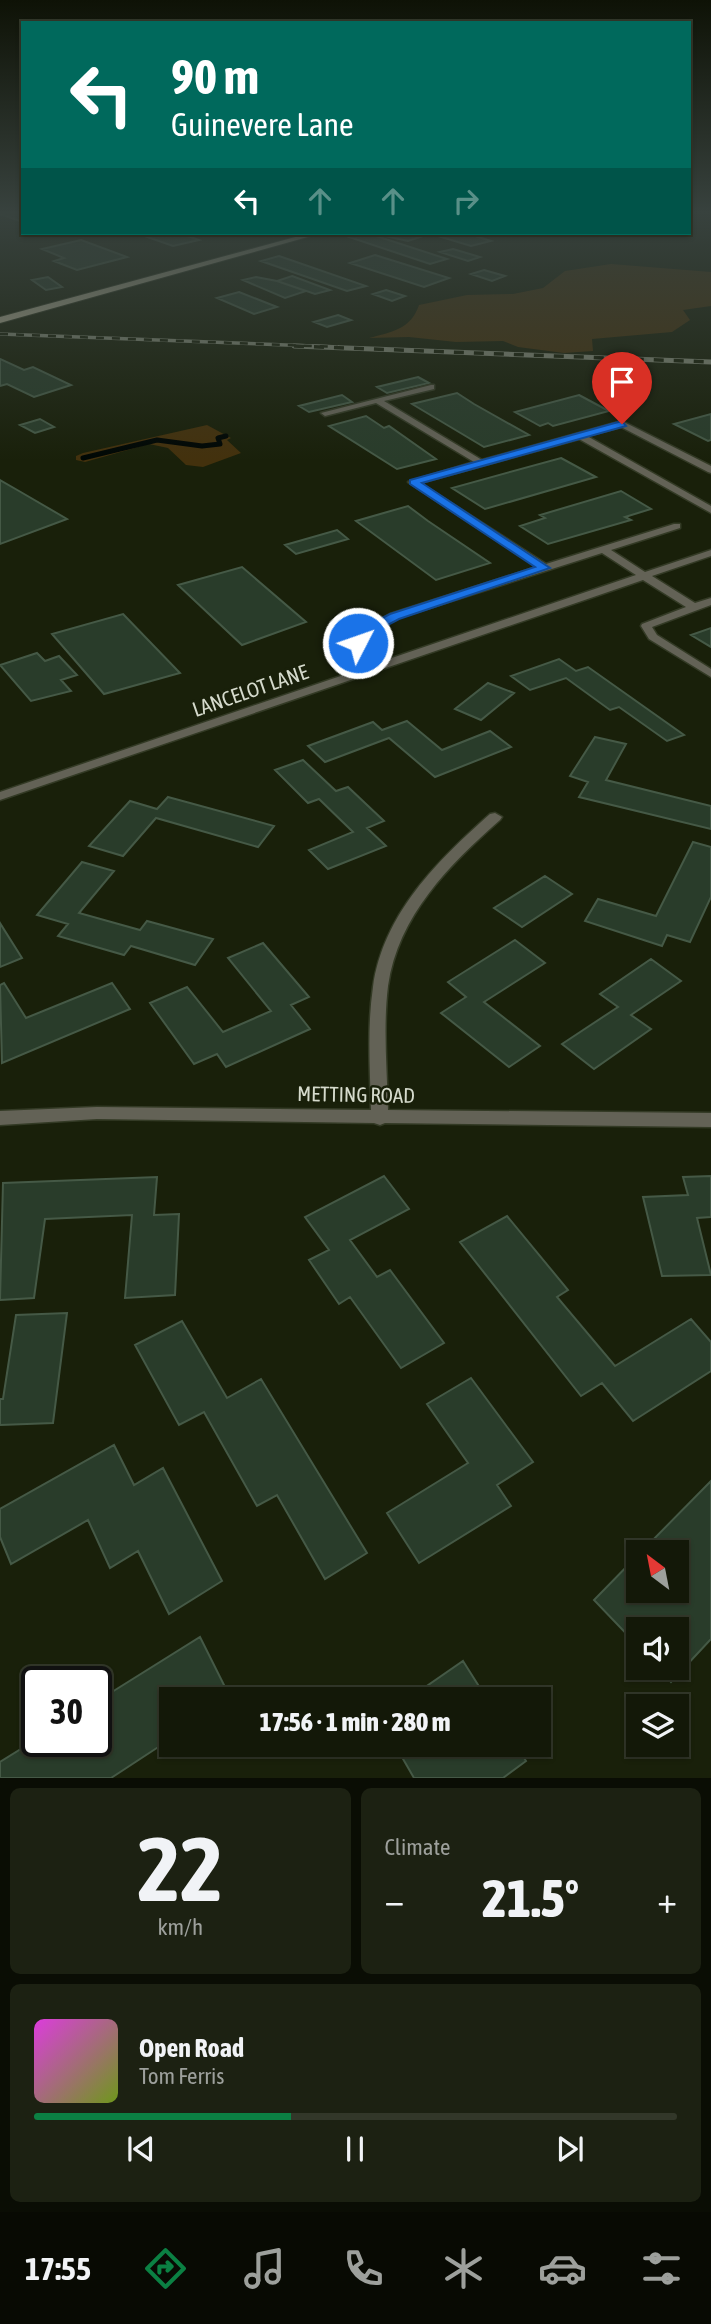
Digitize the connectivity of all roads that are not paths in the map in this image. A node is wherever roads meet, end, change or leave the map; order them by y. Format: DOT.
graph roads {
  1 [pos="91,295"];
  2 [pos="0,320"];
  3 [pos="431,387"];
  4 [pos="377,400"];
  5 [pos="325,413"];
  6 [pos="580,436"];
  7 [pos="711,461"];
  8 [pos="481,463"];
  9 [pos="699,464"];
  10 [pos="711,470"];
  11 [pos="711,510"];
  12 [pos="677,526"];
  13 [pos="604,550"];
  14 [pos="711,553"];
  15 [pos="545,568"];
  16 [pos="643,576"];
  17 [pos="711,601"];
  18 [pos="693,607"];
  19 [pos="380,665"];
  20 [pos="711,674"];
  21 [pos="0,796"];
  22 [pos="495,817"];
  23 [pos="0,1118"];
  24 [pos="380,1118"];
  25 [pos="711,1120"];
  1 -- 2 [label="main road"];
  3 -- 4 [label="street"];
  4 -- 5 [label="street"];
  4 -- 8 [label="street"];
  6 -- 8 [label="street"];
  6 -- 9 [label="street"];
  6 -- 11 [label="street"];
  7 -- 9 [label="street"];
  8 -- 15 [label="street"];
  9 -- 10 [label="street"];
  12 -- 13 [label="street"];
  13 -- 15 [label="street"];
  13 -- 16 [label="street"];
  14 -- 16 [label="street, LANCELOT LANE"];
  15 -- 19 [label="street"];
  16 -- 18 [label="street"];
  16 -- 19 [label="street, LANCELOT LANE"];
  17 -- 18 [label="street"];
  18 -- 20 [label="street"];
  19 -- 21 [label="street, LANCELOT LANE"];
  22 -- 24 [label="street"];
  23 -- 24 [label="street, METTING ROAD"];
  24 -- 25 [label="street, METTING ROAD"];
}
